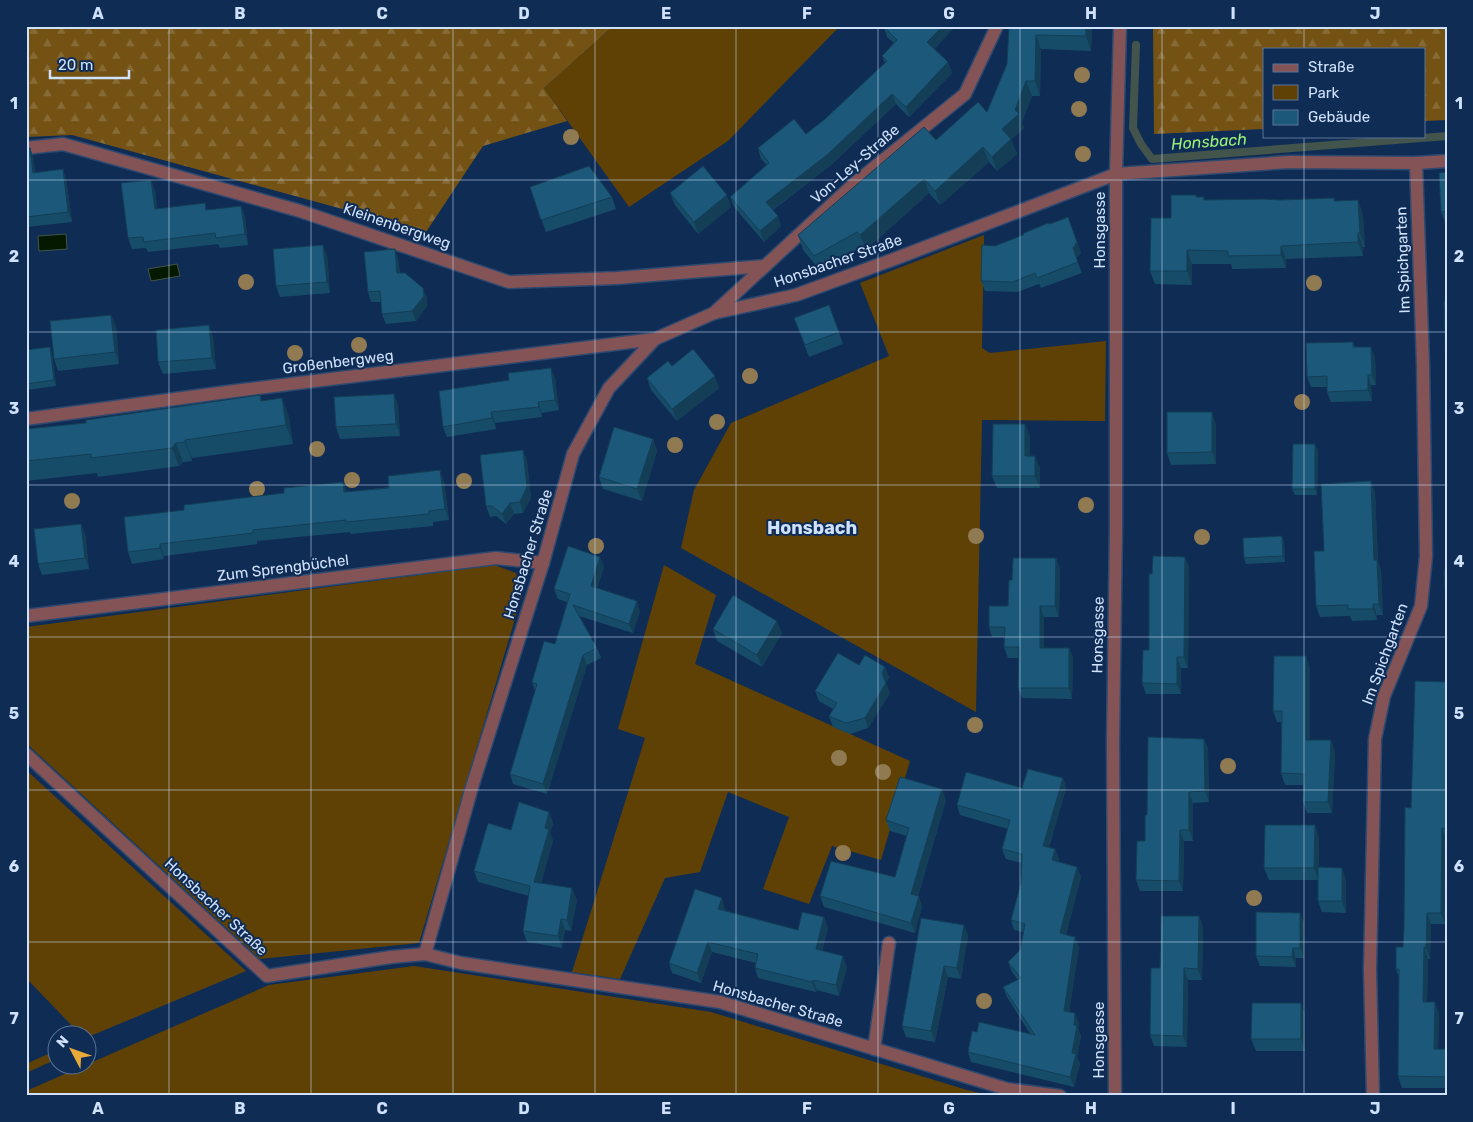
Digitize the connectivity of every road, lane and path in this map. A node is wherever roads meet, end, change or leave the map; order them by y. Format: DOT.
graph roads {
  1 [pos="996,26"];
  2 [pos="1120,26"];
  3 [pos="26,148"];
  4 [pos="1447,161"];
  5 [pos="1416,164"];
  6 [pos="1116,174"];
  7 [pos="765,266"];
  8 [pos="714,313"];
  9 [pos="655,339"];
  10 [pos="26,419"];
  11 [pos="543,563"];
  12 [pos="26,616"];
  13 [pos="26,754"];
  14 [pos="889,943"];
  15 [pos="425,954"];
  16 [pos="874,1049"];
  17 [pos="1060,1096"];
  18 [pos="1115,1096"];
  19 [pos="1373,1096"];
  1 -- 7 [label="street, Von-Ley-Straße"];
  2 -- 6 [label="street"];
  3 -- 7 [label="street, Kleinenbergweg"];
  4 -- 5 [label="street, Honsbacher Straße"];
  5 -- 6 [label="street, Honsbacher Straße"];
  5 -- 19 [label="street, Im Spichgarten"];
  6 -- 8 [label="street, Honsbacher Straße"];
  6 -- 18 [label="street, Honsgasse"];
  7 -- 8 [label="street, Von-Ley-Straße"];
  8 -- 9 [label="street, Honsbacher Straße"];
  9 -- 10 [label="street, Großenbergweg"];
  9 -- 11 [label="street, Honsbacher Straße"];
  11 -- 12 [label="street, Zum Sprengbüchel"];
  11 -- 15 [label="street, Honsbacher Straße"];
  13 -- 15 [label="street, Honsbacher Straße"];
  14 -- 16 [label="street"];
  15 -- 16 [label="street, Honsbacher Straße"];
  16 -- 17 [label="street, Honsbacher Straße"];
}
